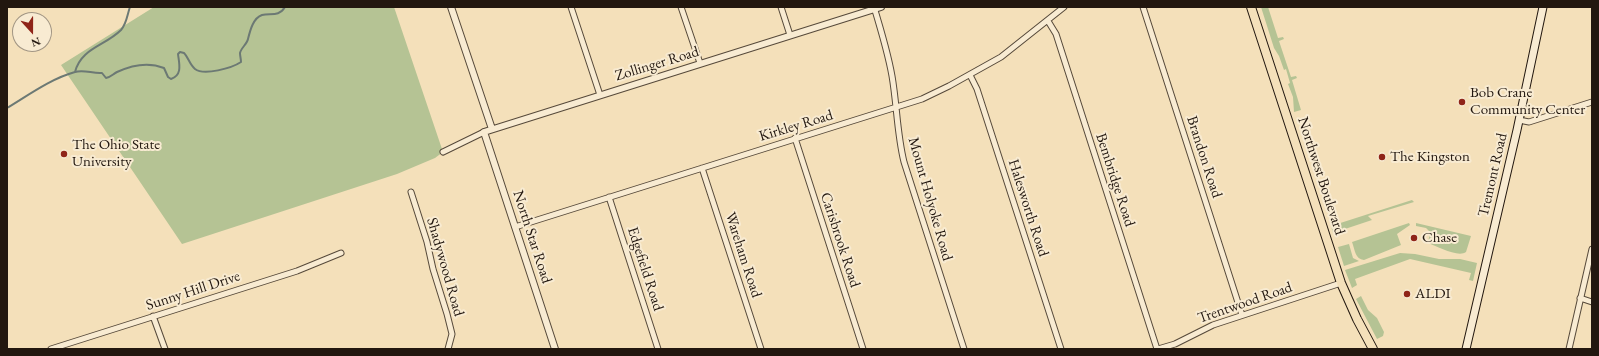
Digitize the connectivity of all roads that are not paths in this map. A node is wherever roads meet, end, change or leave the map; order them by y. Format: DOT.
graph roads {
  1 [pos="451,7"];
  2 [pos="571,7"];
  3 [pos="681,7"];
  4 [pos="781,7"];
  5 [pos="1064,7"];
  6 [pos="1143,7"];
  7 [pos="1251,7"];
  8 [pos="1543,7"];
  9 [pos="876,8"];
  10 [pos="1048,21"];
  11 [pos="790,35"];
  12 [pos="700,64"];
  13 [pos="970,75"];
  14 [pos="600,95"];
  15 [pos="1592,102"];
  16 [pos="895,107"];
  17 [pos="1519,120"];
  18 [pos="492,129"];
  19 [pos="484,132"];
  20 [pos="795,138"];
  21 [pos="443,152"];
  22 [pos="702,168"];
  23 [pos="410,192"];
  24 [pos="609,197"];
  25 [pos="515,227"];
  26 [pos="1592,249"];
  27 [pos="341,253"];
  28 [pos="1341,283"];
  29 [pos="1580,298"];
  30 [pos="1592,302"];
  31 [pos="1242,315"];
  32 [pos="153,316"];
  33 [pos="51,349"];
  34 [pos="165,349"];
  35 [pos="448,349"];
  36 [pos="555,349"];
  37 [pos="658,349"];
  38 [pos="761,349"];
  39 [pos="863,349"];
  40 [pos="964,349"];
  41 [pos="1061,349"];
  42 [pos="1158,349"];
  43 [pos="1373,349"];
  44 [pos="1466,349"];
  45 [pos="1569,349"];
  1 -- 18 [label="street"];
  2 -- 14 [label="street"];
  3 -- 12 [label="street"];
  4 -- 11 [label="street"];
  5 -- 10 [label="street, Kirkley Road"];
  6 -- 31 [label="street, Brandon Road"];
  7 -- 28 [label="main road, Northwest Boulevard"];
  8 -- 17 [label="main road, Tremont Road"];
  9 -- 11 [label="street, Zollinger Road"];
  9 -- 16 [label="street, Mount Holyoke Road"];
  10 -- 13 [label="street, Kirkley Road"];
  10 -- 42 [label="street, Bembridge Road"];
  11 -- 12 [label="street, Zollinger Road"];
  12 -- 14 [label="street, Zollinger Road"];
  13 -- 16 [label="street, Kirkley Road"];
  13 -- 41 [label="street, Halesworth Road"];
  14 -- 18 [label="street, Zollinger Road"];
  15 -- 17 [label="street"];
  16 -- 20 [label="street, Kirkley Road"];
  16 -- 40 [label="street, Mount Holyoke Road"];
  17 -- 44 [label="main road, Tremont Road"];
  18 -- 19 [label="street, Zollinger Road"];
  19 -- 21 [label="street, Zollinger Road"];
  19 -- 25 [label="street, North Star Road"];
  20 -- 22 [label="street, Kirkley Road"];
  20 -- 39 [label="street, Carisbrook Road"];
  22 -- 24 [label="street, Kirkley Road"];
  22 -- 38 [label="street, Wareham Road"];
  23 -- 35 [label="street, Shadywood Road"];
  24 -- 25 [label="street, Kirkley Road"];
  24 -- 37 [label="street, Edgefield Road"];
  25 -- 36 [label="street, North Star Road"];
  26 -- 29 [label="street"];
  27 -- 32 [label="street, Sunny Hill Drive"];
  28 -- 31 [label="street, Trentwood Road"];
  28 -- 43 [label="main road, Northwest Boulevard"];
  29 -- 30 [label="street"];
  29 -- 45 [label="street"];
  31 -- 42 [label="street, Trentwood Road"];
  32 -- 33 [label="street, Sunny Hill Drive"];
  32 -- 34 [label="street"];
}
